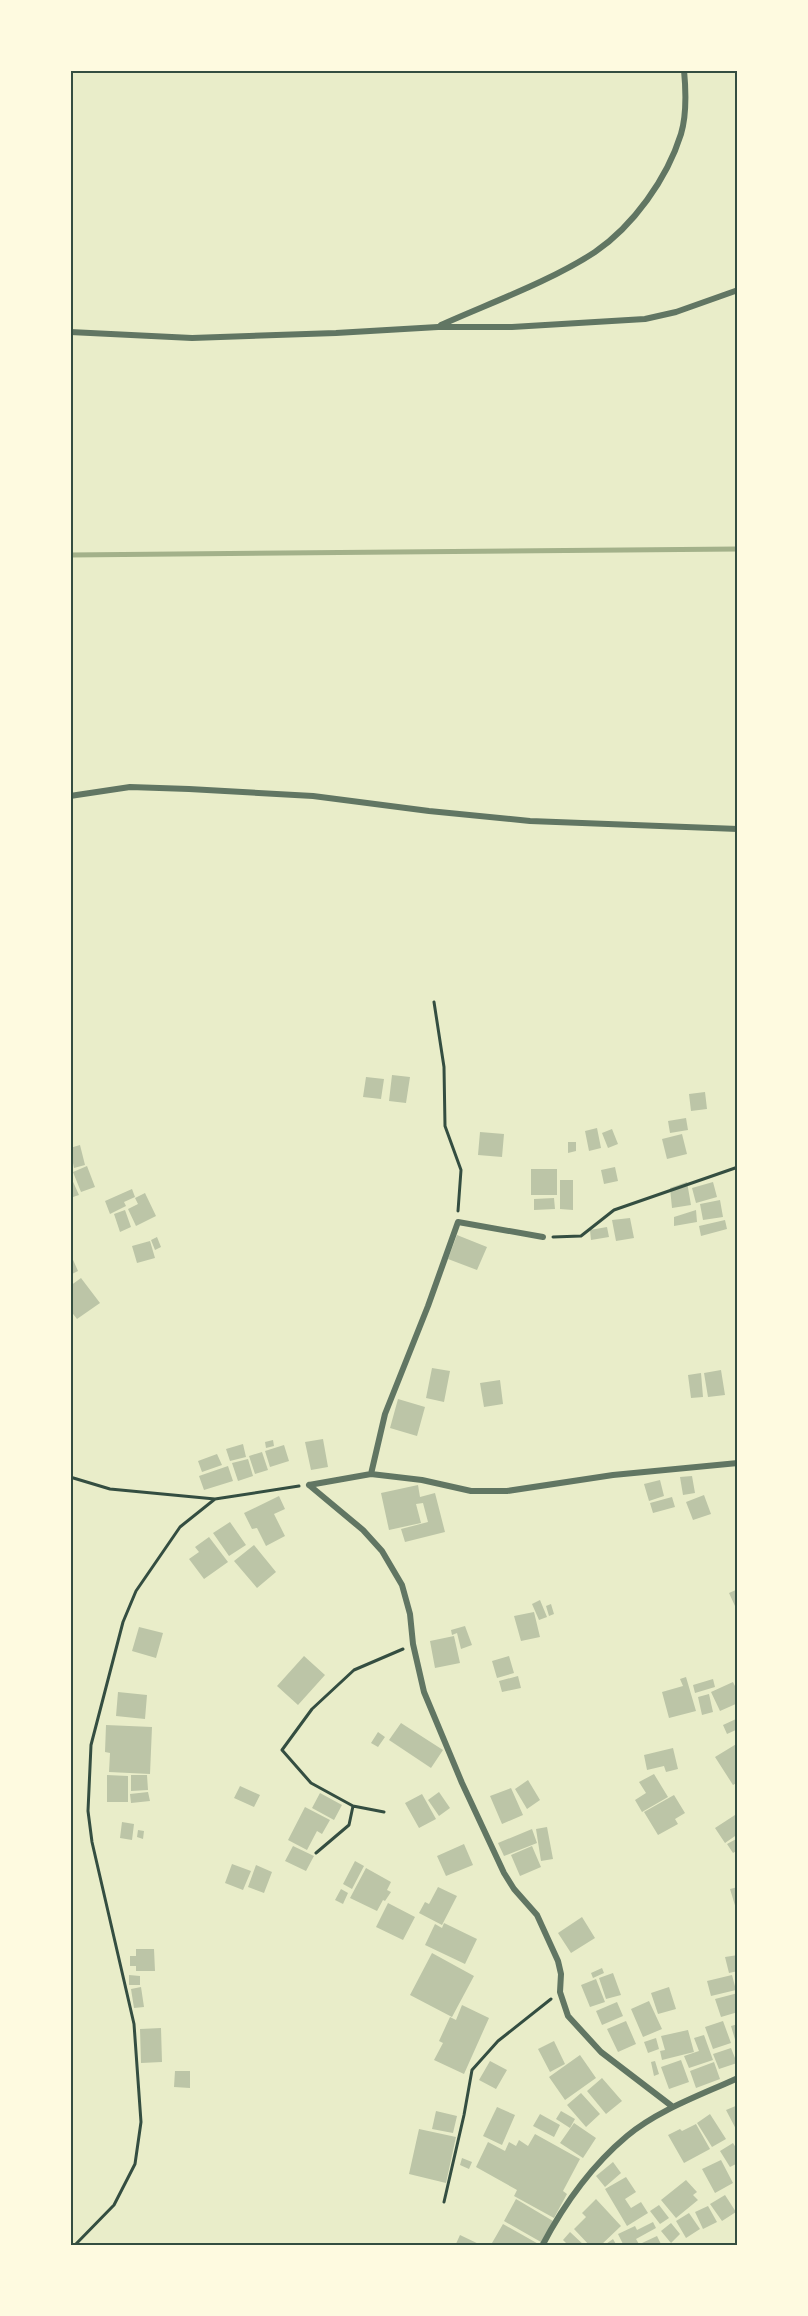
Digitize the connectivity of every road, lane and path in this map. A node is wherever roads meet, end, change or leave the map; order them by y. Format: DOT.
graph roads {
  1 [pos="684,70"];
  2 [pos="738,290"];
  3 [pos="438,327"];
  4 [pos="70,332"];
  5 [pos="70,796"];
  6 [pos="738,829"];
  7 [pos="434,1002"];
  8 [pos="738,1167"];
  9 [pos="458,1222"];
  10 [pos="543,1237"];
  11 [pos="738,1463"];
  12 [pos="371,1474"];
  13 [pos="70,1477"];
  14 [pos="309,1485"];
  15 [pos="215,1499"];
  16 [pos="413,1644"];
  17 [pos="353,1806"];
  18 [pos="384,1812"];
  19 [pos="316,1853"];
  20 [pos="560,1992"];
  21 [pos="738,2078"];
  22 [pos="673,2107"];
  23 [pos="444,2202"];
  24 [pos="74,2246"];
  25 [pos="542,2246"];
  1 -- 3 [label="street"];
  2 -- 3 [label="street"];
  3 -- 4 [label="street"];
  5 -- 6 [label="street"];
  7 -- 9 [label="path"];
  8 -- 10 [label="path"];
  9 -- 10 [label="street"];
  9 -- 12 [label="street"];
  11 -- 12 [label="street"];
  12 -- 14 [label="street"];
  13 -- 15 [label="path"];
  14 -- 15 [label="path"];
  14 -- 16 [label="street"];
  15 -- 24 [label="path"];
  16 -- 17 [label="path"];
  16 -- 20 [label="street"];
  17 -- 18 [label="path"];
  17 -- 19 [label="path"];
  20 -- 22 [label="street"];
  20 -- 23 [label="path"];
  21 -- 22 [label="street"];
  22 -- 25 [label="street"];
}
